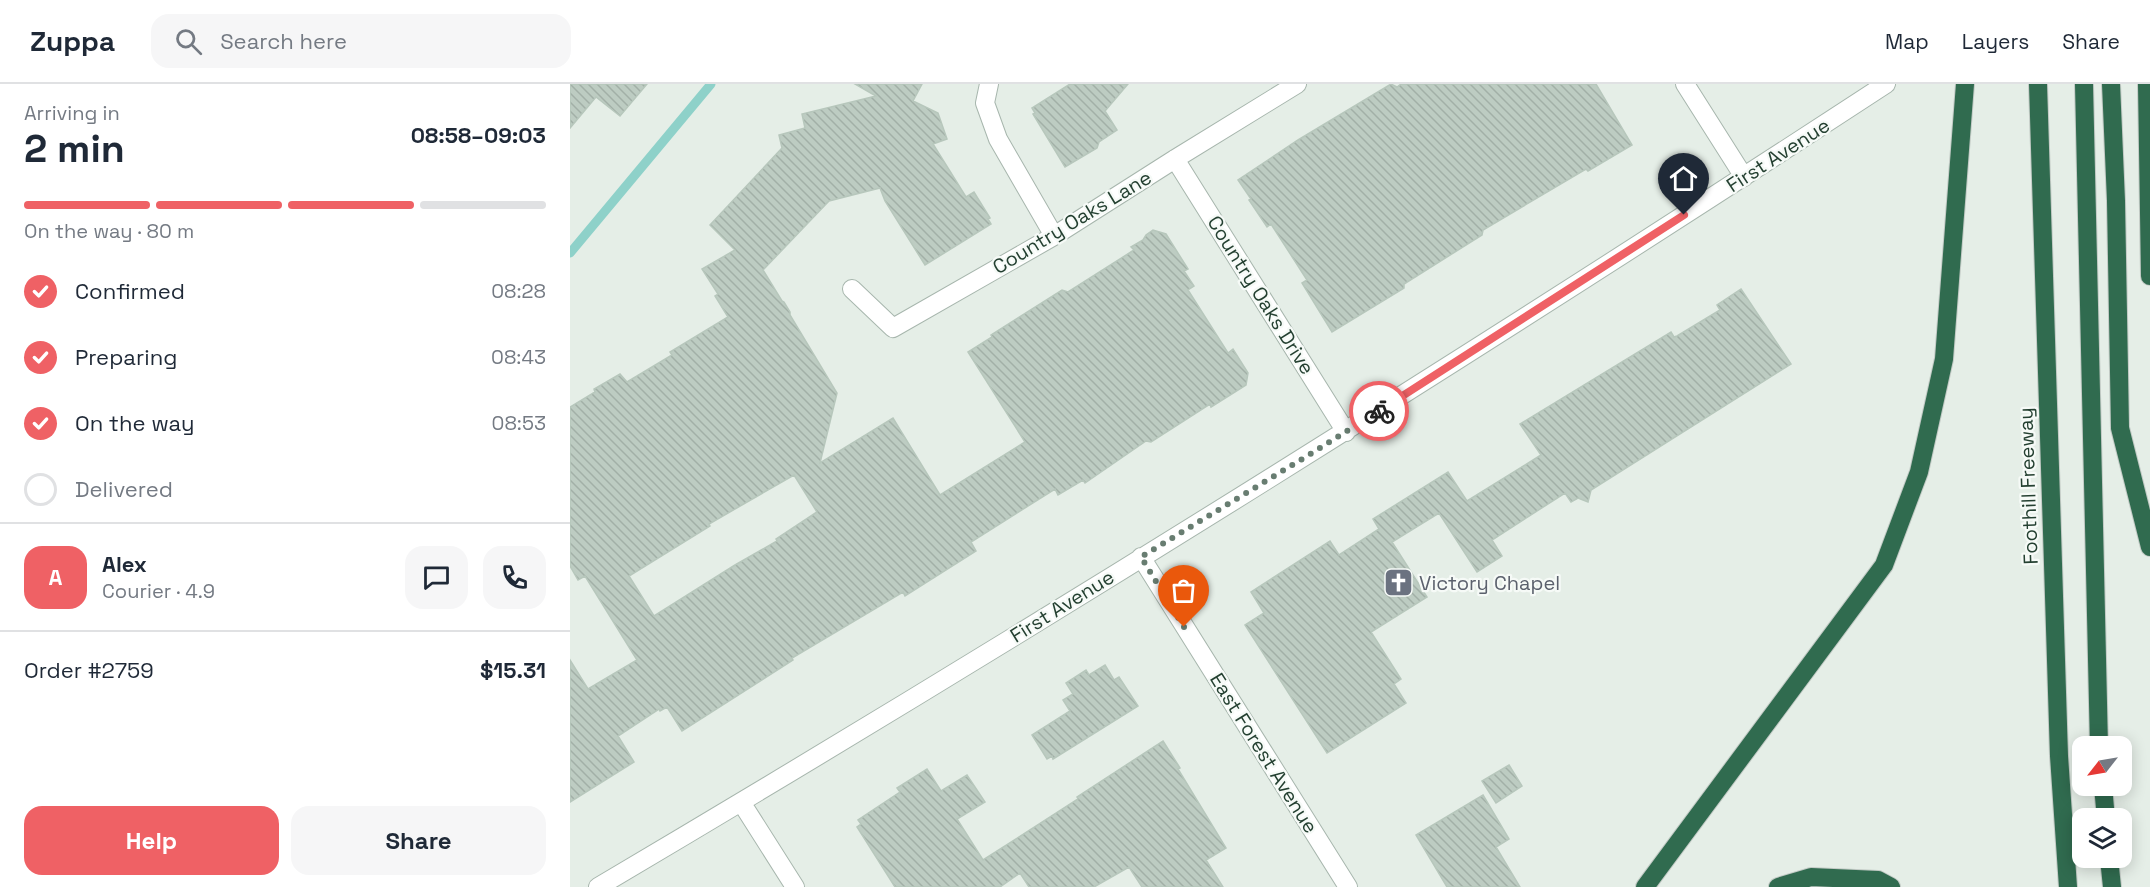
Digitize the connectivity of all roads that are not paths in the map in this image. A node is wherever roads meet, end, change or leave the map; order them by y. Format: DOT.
graph roads {
  1 [pos="989,84"];
  2 [pos="1297,84"];
  3 [pos="1685,84"];
  4 [pos="1886,84"];
  5 [pos="1965,84"];
  6 [pos="2038,84"];
  7 [pos="2111,84"];
  8 [pos="2147,84"];
  9 [pos="2084,92"];
  10 [pos="1175,159"];
  11 [pos="1744,177"];
  12 [pos="1054,236"];
  13 [pos="2150,276"];
  14 [pos="852,289"];
  15 [pos="1346,432"];
  16 [pos="2150,547"];
  17 [pos="1141,557"];
  18 [pos="2100,736"];
  19 [pos="741,802"];
  20 [pos="2110,868"];
  21 [pos="598,887"];
  22 [pos="795,887"];
  23 [pos="1348,887"];
  24 [pos="1645,887"];
  25 [pos="1778,887"];
  26 [pos="1891,887"];
  27 [pos="2068,887"];
  28 [pos="2112,887"];
  1 -- 12 [label="street"];
  2 -- 10 [label="street, Country Oaks Lane"];
  3 -- 11 [label="street"];
  4 -- 11 [label="street, First Avenue"];
  5 -- 24 [label="highway"];
  6 -- 27 [label="highway, Foothill Freeway"];
  7 -- 16 [label="highway"];
  8 -- 13 [label="highway"];
  9 -- 18 [label="highway"];
  10 -- 12 [label="street, Country Oaks Lane"];
  10 -- 15 [label="street, Country Oaks Drive"];
  11 -- 15 [label="street, First Avenue"];
  12 -- 14 [label="street, Country Oaks Lane"];
  15 -- 17 [label="street, First Avenue"];
  17 -- 19 [label="street, First Avenue"];
  17 -- 23 [label="street, East Forest Avenue"];
  19 -- 21 [label="street, First Avenue"];
  19 -- 22 [label="street"];
  20 -- 28 [label="highway"];
  25 -- 26 [label="highway"];
}
